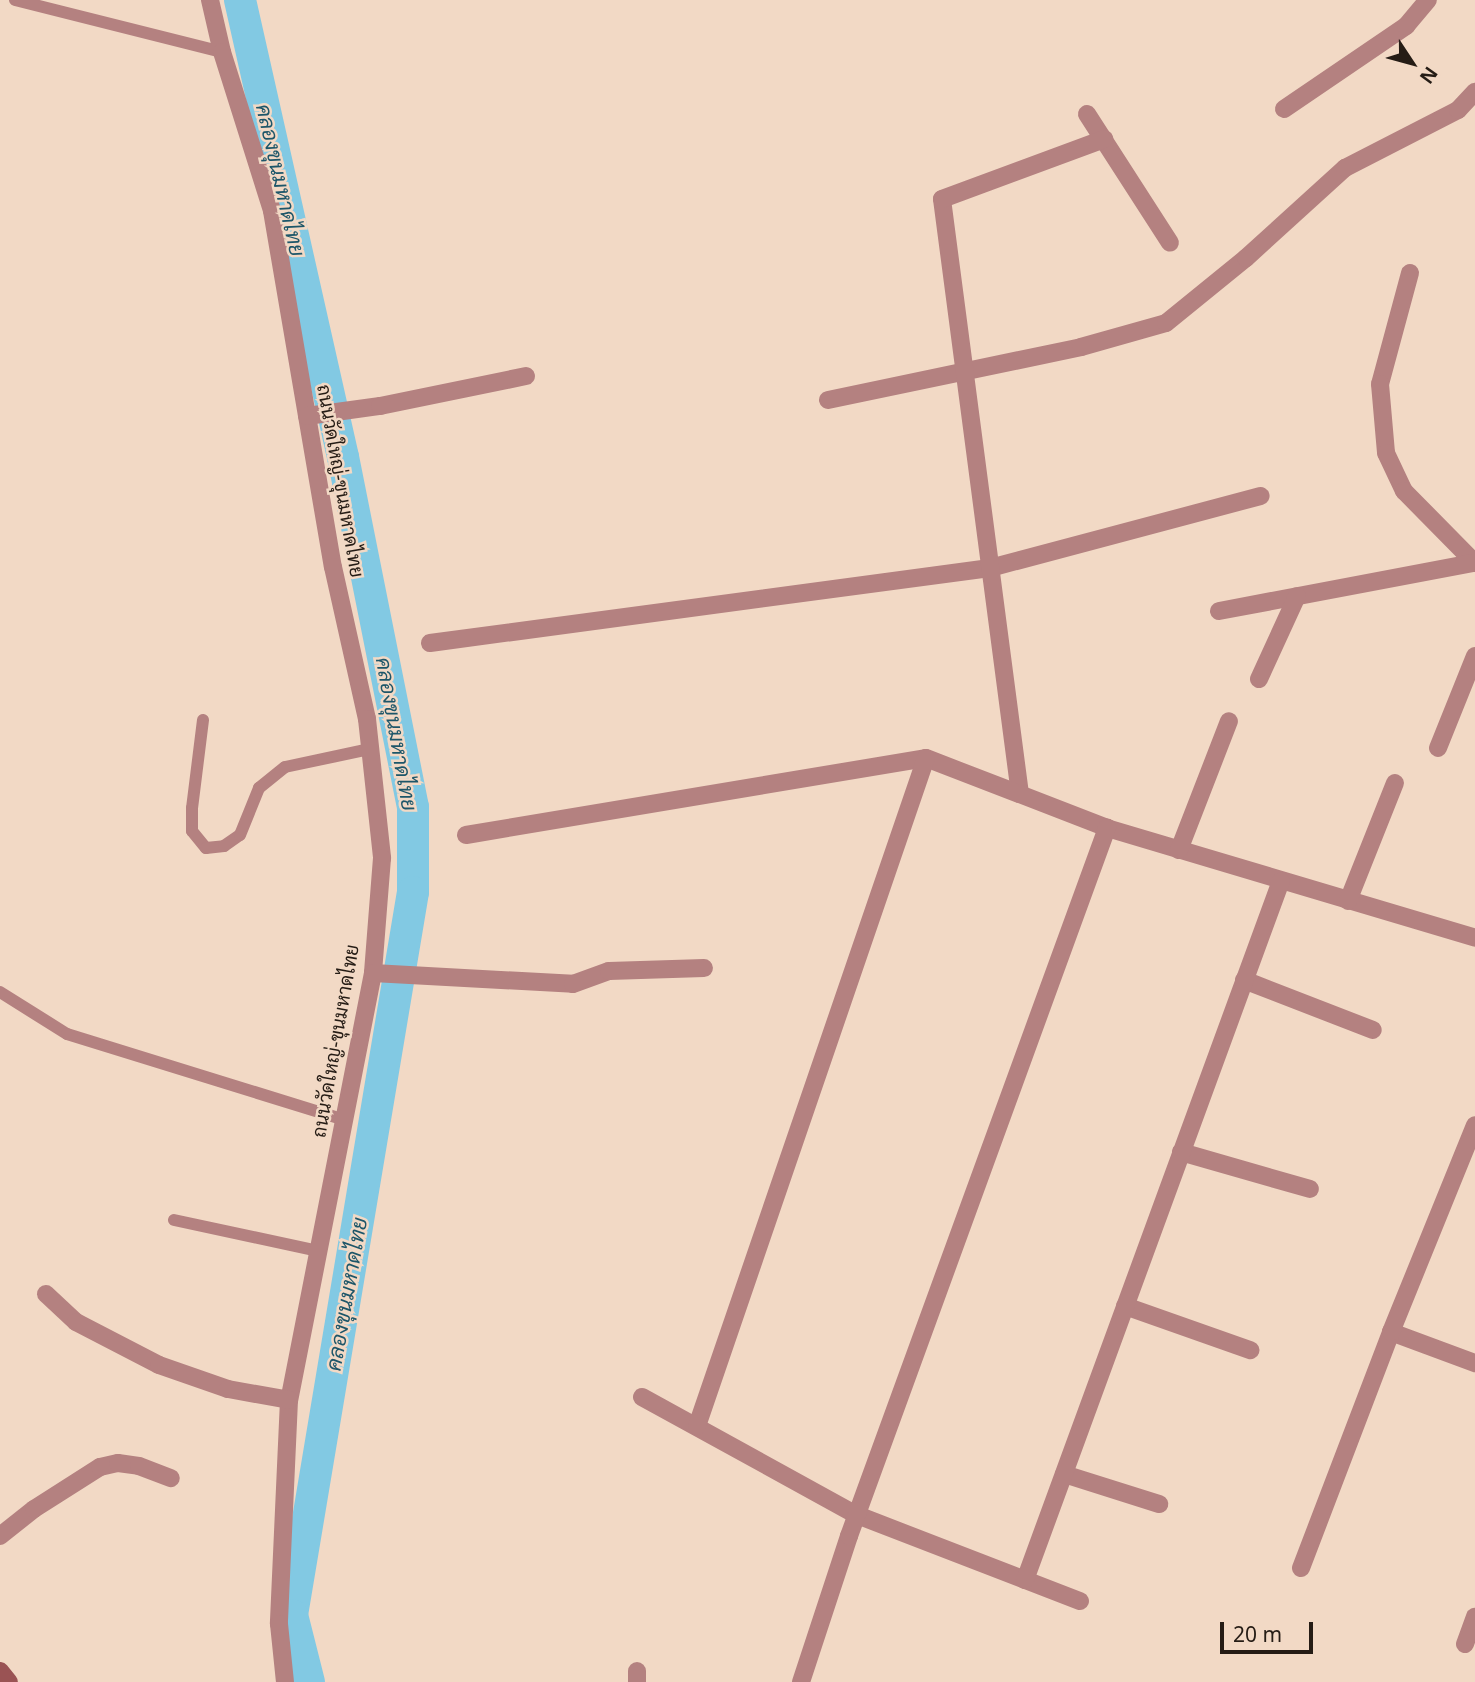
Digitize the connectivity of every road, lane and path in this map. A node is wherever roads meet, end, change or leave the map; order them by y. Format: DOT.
graph roads {
  1 [pos="15,0"];
  2 [pos="210,0"];
  3 [pos="1428,0"];
  4 [pos="222,52"];
  5 [pos="1475,92"];
  6 [pos="1284,109"];
  7 [pos="1087,114"];
  8 [pos="1104,139"];
  9 [pos="1170,243"];
  10 [pos="1410,273"];
  11 [pos="964,371"];
  12 [pos="526,376"];
  13 [pos="828,400"];
  14 [pos="314,414"];
  15 [pos="1261,496"];
  16 [pos="1475,563"];
  17 [pos="990,568"];
  18 [pos="1297,596"];
  19 [pos="1219,611"];
  20 [pos="430,643"];
  21 [pos="1475,656"];
  22 [pos="1259,680"];
  23 [pos="203,720"];
  24 [pos="1229,721"];
  25 [pos="1438,748"];
  26 [pos="370,750"];
  27 [pos="926,758"];
  28 [pos="1395,783"];
  29 [pos="1020,794"];
  30 [pos="1107,828"];
  31 [pos="466,835"];
  32 [pos="1179,850"];
  33 [pos="1281,881"];
  34 [pos="1348,901"];
  35 [pos="1475,938"];
  36 [pos="704,968"];
  37 [pos="381,972"];
  38 [pos="1244,980"];
  39 [pos="0,992"];
  40 [pos="1373,1030"];
  41 [pos="344,1120"];
  42 [pos="1475,1125"];
  43 [pos="1181,1152"];
  44 [pos="1310,1189"];
  45 [pos="174,1220"];
  46 [pos="318,1251"];
  47 [pos="46,1294"];
  48 [pos="1125,1306"];
  49 [pos="1391,1332"];
  50 [pos="1250,1350"];
  51 [pos="1475,1363"];
  52 [pos="642,1397"];
  53 [pos="289,1400"];
  54 [pos="697,1426"];
  55 [pos="1064,1474"];
  56 [pos="172,1478"];
  57 [pos="1159,1504"];
  58 [pos="857,1515"];
  59 [pos="0,1536"];
  60 [pos="1301,1568"];
  61 [pos="1025,1580"];
  62 [pos="1080,1601"];
  63 [pos="1475,1617"];
  64 [pos="1465,1644"];
  65 [pos="0,1671"];
  66 [pos="9,1682"];
  67 [pos="285,1682"];
  68 [pos="801,1682"];
  1 -- 4 [label="lane"];
  2 -- 4 [label="street, ถนนวัดใหญ่-ขุนมหาดไทย"];
  3 -- 6 [label="street"];
  4 -- 14 [label="street, ถนนวัดใหญ่-ขุนมหาดไทย"];
  5 -- 11 [label="street"];
  7 -- 8 [label="street"];
  8 -- 9 [label="street"];
  8 -- 11 [label="street"];
  10 -- 16 [label="street"];
  11 -- 13 [label="street"];
  11 -- 17 [label="street"];
  12 -- 14 [label="street"];
  14 -- 26 [label="street, ถนนวัดใหญ่-ขุนมหาดไทย"];
  15 -- 17 [label="street"];
  16 -- 18 [label="street"];
  17 -- 20 [label="street"];
  17 -- 29 [label="street"];
  18 -- 19 [label="street"];
  18 -- 22 [label="street"];
  21 -- 25 [label="street"];
  23 -- 26 [label="lane"];
  24 -- 32 [label="street"];
  26 -- 37 [label="street, ถนนวัดใหญ่-ขุนมหาดไทย"];
  27 -- 29 [label="street"];
  27 -- 31 [label="street"];
  27 -- 54 [label="street"];
  28 -- 34 [label="street"];
  29 -- 30 [label="street"];
  30 -- 32 [label="street"];
  30 -- 58 [label="street"];
  32 -- 33 [label="street"];
  33 -- 34 [label="street"];
  33 -- 38 [label="street"];
  34 -- 35 [label="street"];
  36 -- 37 [label="street"];
  37 -- 41 [label="street, ถนนวัดใหญ่-ขุนมหาดไทย"];
  38 -- 40 [label="street"];
  38 -- 43 [label="street"];
  39 -- 41 [label="lane"];
  41 -- 46 [label="street, ถนนวัดใหญ่-ขุนมหาดไทย"];
  42 -- 49 [label="street"];
  43 -- 44 [label="street"];
  43 -- 48 [label="street"];
  45 -- 46 [label="lane"];
  46 -- 53 [label="street, ถนนวัดใหญ่-ขุนมหาดไทย"];
  47 -- 53 [label="street"];
  48 -- 50 [label="street"];
  48 -- 55 [label="street"];
  49 -- 51 [label="street"];
  49 -- 60 [label="street"];
  52 -- 54 [label="street"];
  53 -- 67 [label="street, ถนนวัดใหญ่-ขุนมหาดไทย"];
  54 -- 58 [label="street"];
  55 -- 57 [label="street"];
  55 -- 61 [label="street"];
  56 -- 59 [label="street"];
  58 -- 61 [label="street"];
  58 -- 68 [label="street"];
  61 -- 62 [label="street"];
  63 -- 64 [label="street"];
  65 -- 66 [label="main road"];
}
